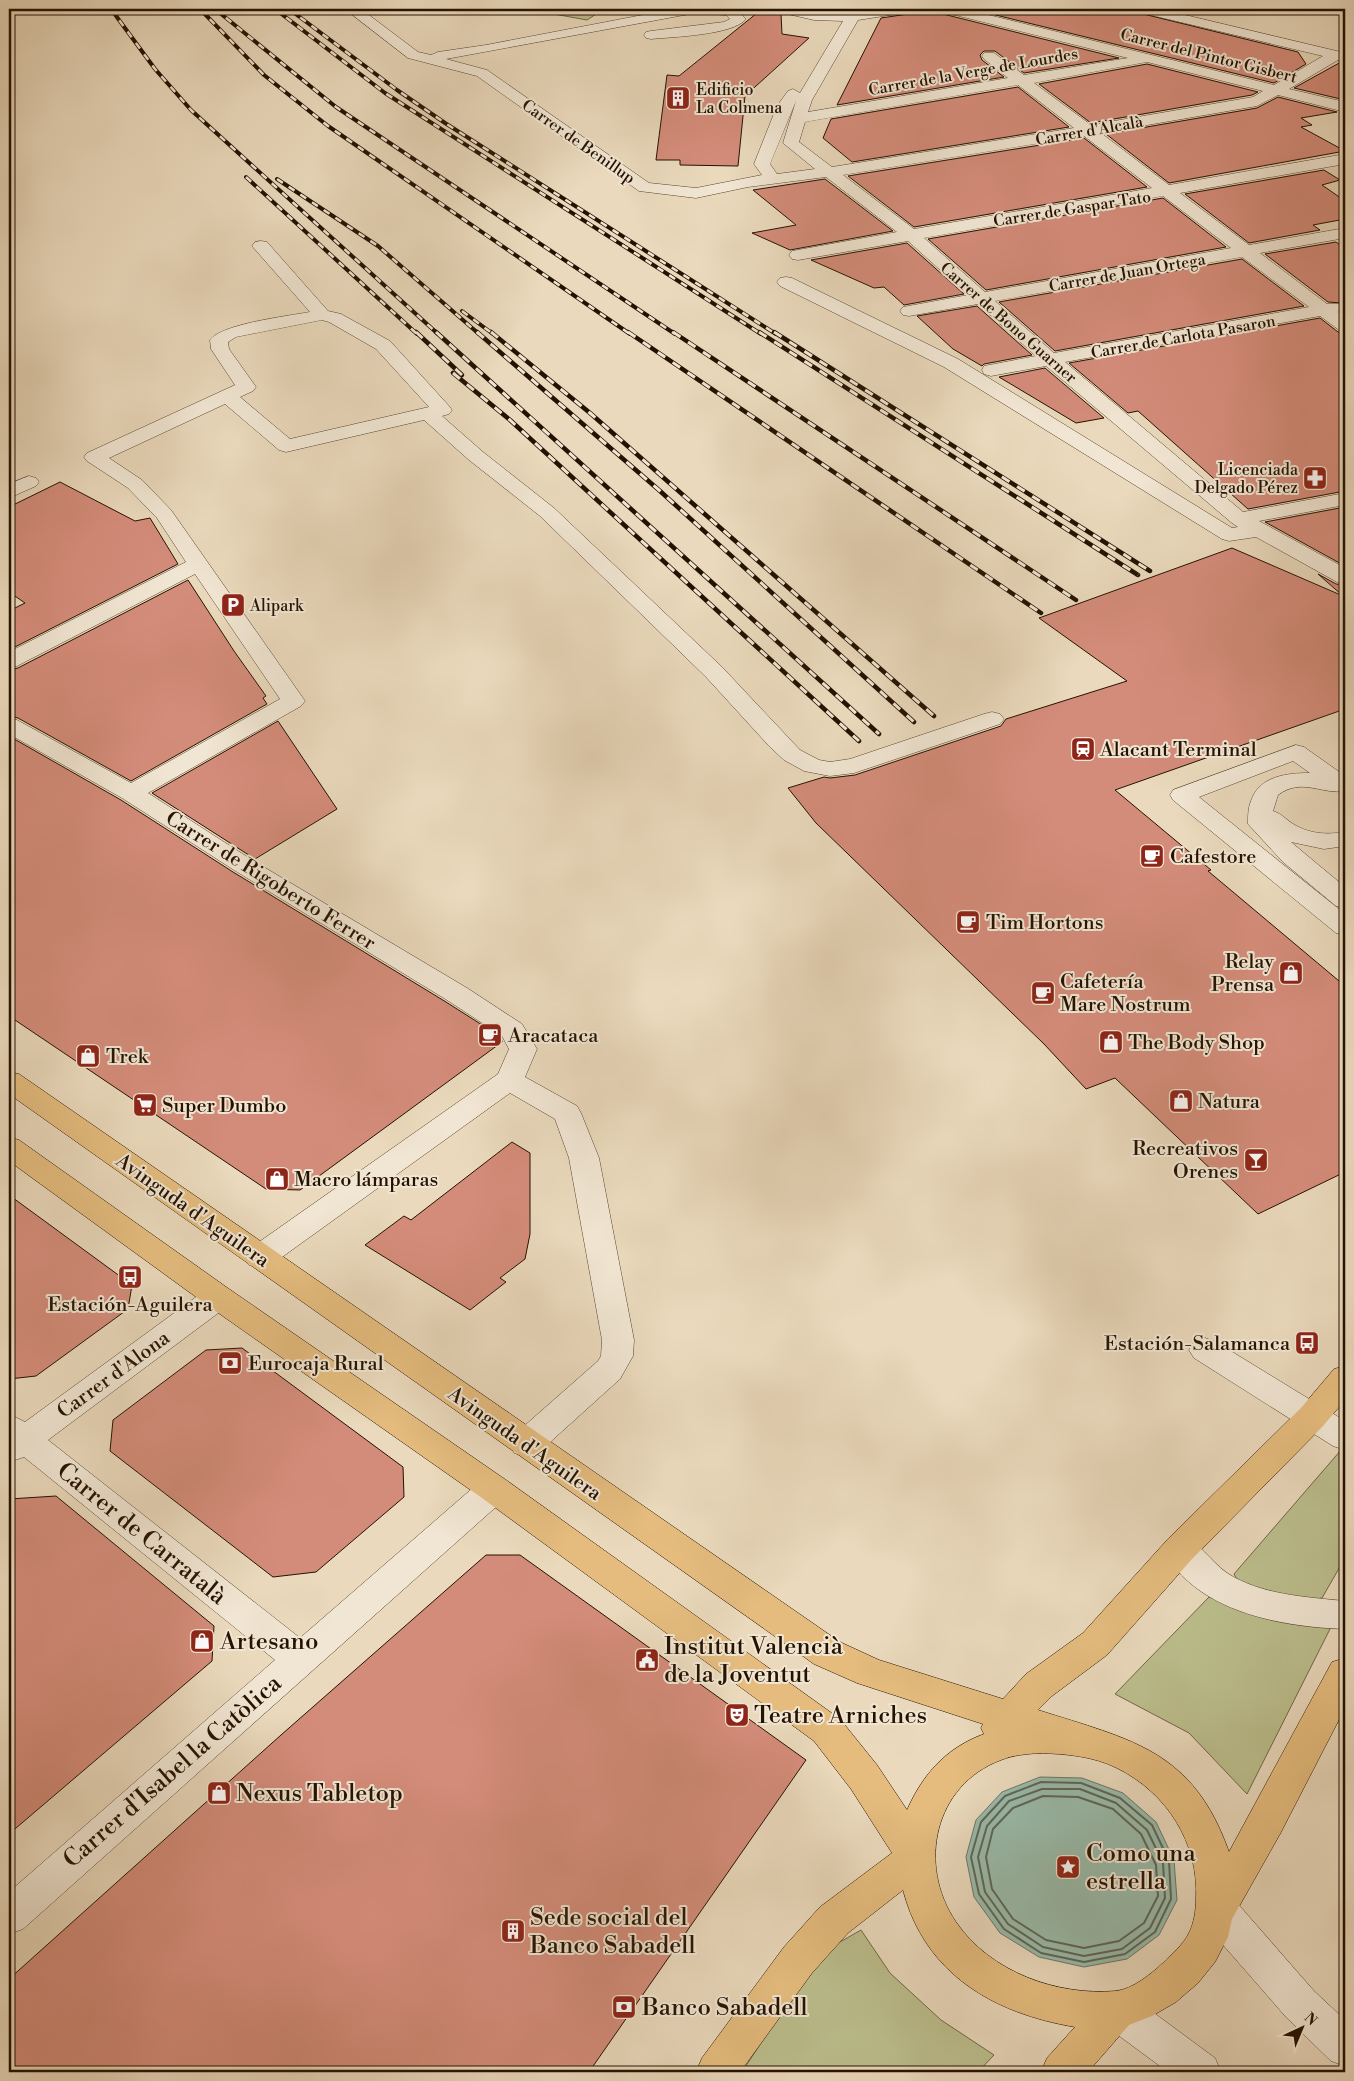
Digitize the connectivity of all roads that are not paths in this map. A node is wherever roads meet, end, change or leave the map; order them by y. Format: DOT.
graph roads {
  1 [pos="352,9"];
  2 [pos="784,9"];
  3 [pos="903,9"];
  4 [pos="948,9"];
  5 [pos="1143,9"];
  6 [pos="733,10"];
  7 [pos="830,17"];
  8 [pos="853,17"];
  9 [pos="638,37"];
  10 [pos="989,56"];
  11 [pos="1341,56"];
  12 [pos="422,58"];
  13 [pos="1152,58"];
  14 [pos="491,62"];
  15 [pos="1022,82"];
  16 [pos="1277,90"];
  17 [pos="1345,107"];
  18 [pos="799,118"];
  19 [pos="1086,131"];
  20 [pos="1345,159"];
  21 [pos="830,172"];
  22 [pos="773,179"];
  23 [pos="1166,192"];
  24 [pos="1345,232"];
  25 [pos="911,234"];
  26 [pos="261,246"];
  27 [pos="1246,251"];
  28 [pos="798,255"];
  29 [pos="786,282"];
  30 [pos="980,298"];
  31 [pos="1345,306"];
  32 [pos="1324,310"];
  33 [pos="909,311"];
  34 [pos="322,315"];
  35 [pos="1345,326"];
  36 [pos="1051,360"];
  37 [pos="991,370"];
  38 [pos="227,396"];
  39 [pos="428,413"];
  40 [pos="29,482"];
  41 [pos="9,492"];
  42 [pos="1345,499"];
  43 [pos="1238,519"];
  44 [pos="1259,530"];
  45 [pos="197,565"];
  46 [pos="1345,577"];
  47 [pos="9,661"];
  48 [pos="992,719"];
  49 [pos="9,725"];
  50 [pos="1344,786"];
  51 [pos="131,793"];
  52 [pos="1263,806"];
  53 [pos="1334,840"];
  54 [pos="1345,858"];
  55 [pos="1345,900"];
  56 [pos="1345,927"];
  57 [pos="508,1080"];
  58 [pos="9,1082"];
  59 [pos="9,1147"];
  60 [pos="260,1257"];
  61 [pos="218,1297"];
  62 [pos="1205,1350"];
  63 [pos="1345,1378"];
  64 [pos="1312,1417"];
  65 [pos="1345,1437"];
  66 [pos="14,1439"];
  67 [pos="526,1444"];
  68 [pos="494,1489"];
  69 [pos="1180,1549"];
  70 [pos="1345,1615"];
  71 [pos="300,1659"];
  72 [pos="1345,1673"];
  73 [pos="1009,1717"];
  74 [pos="1074,1738"];
  75 [pos="972,1756"];
  76 [pos="916,1856"];
  77 [pos="1217,1908"];
  78 [pos="9,1916"];
  79 [pos="1117,2010"];
  80 [pos="1345,2047"];
  81 [pos="716,2072"];
  82 [pos="1061,2072"];
  83 [pos="1201,2072"];
  1 -- 12 [label="street"];
  2 -- 7 [label="street"];
  3 -- 8 [label="street"];
  4 -- 13 [label="street, Carrer del Pintor Gisbert"];
  5 -- 11 [label="street"];
  6 -- 9 [label="street"];
  6 -- 14 [label="street"];
  7 -- 8 [label="street"];
  7 -- 22 [label="street"];
  8 -- 18 [label="street, Carrer de Bono Guarner"];
  10 -- 15 [label="street"];
  11 -- 16 [label="street, Carrer d'Alcalà"];
  12 -- 14 [label="street"];
  12 -- 14 [label="street"];
  13 -- 15 [label="street, Carrer de la Verge de Lourdes"];
  13 -- 16 [label="street, Carrer del Pintor Gisbert"];
  14 -- 22 [label="street, Carrer de Benillup"];
  15 -- 18 [label="street, Carrer de la Verge de Lourdes"];
  15 -- 19 [label="street"];
  16 -- 17 [label="street, Carrer del Pintor Gisbert"];
  16 -- 19 [label="street, Carrer d'Alcalà"];
  18 -- 21 [label="street, Carrer de Bono Guarner"];
  19 -- 21 [label="street, Carrer d'Alcalà"];
  19 -- 23 [label="street"];
  20 -- 23 [label="street, Carrer de Gaspar Tato"];
  21 -- 22 [label="street, Carrer de Benillup"];
  21 -- 25 [label="street, Carrer de Bono Guarner"];
  23 -- 25 [label="street, Carrer de Gaspar Tato"];
  23 -- 27 [label="street"];
  24 -- 27 [label="street, Carrer de Juan Ortega"];
  25 -- 28 [label="street, Carrer de Gaspar Tato"];
  25 -- 30 [label="street, Carrer de Bono Guarner"];
  26 -- 34 [label="street"];
  27 -- 30 [label="street, Carrer de Juan Ortega"];
  27 -- 32 [label="street"];
  29 -- 44 [label="street"];
  30 -- 33 [label="street, Carrer de Juan Ortega"];
  30 -- 36 [label="street, Carrer de Bono Guarner"];
  31 -- 32 [label="street, Carrer de Carlota Pasaron"];
  32 -- 35 [label="street"];
  32 -- 36 [label="street, Carrer de Carlota Pasaron"];
  34 -- 38 [label="street"];
  34 -- 39 [label="street"];
  36 -- 37 [label="street, Carrer de Carlota Pasaron"];
  36 -- 43 [label="street, Carrer de Bono Guarner"];
  38 -- 39 [label="street"];
  38 -- 45 [label="street"];
  39 -- 48 [label="street"];
  40 -- 41 [label="street"];
  42 -- 43 [label="street"];
  43 -- 44 [label="street, Carrer de Bono Guarner"];
  44 -- 46 [label="street, Carrer de Bono Guarner"];
  45 -- 47 [label="street"];
  45 -- 51 [label="street"];
  49 -- 51 [label="street, Carrer de Rigoberto Ferrer"];
  50 -- 52 [label="street"];
  50 -- 56 [label="street"];
  51 -- 57 [label="street, Carrer de Rigoberto Ferrer"];
  52 -- 53 [label="street"];
  52 -- 55 [label="street"];
  53 -- 54 [label="street"];
  57 -- 60 [label="street"];
  57 -- 67 [label="street"];
  58 -- 60 [label="main road, Avinguda d'Aguilera"];
  59 -- 61 [label="main road"];
  60 -- 67 [label="main road, Avinguda d'Aguilera"];
  61 -- 66 [label="street, Carrer d'Alona"];
  61 -- 68 [label="main road"];
  62 -- 64 [label="street"];
  63 -- 64 [label="main road"];
  64 -- 65 [label="street"];
  64 -- 69 [label="main road"];
  66 -- 71 [label="street, Carrer de Carratalà"];
  67 -- 73 [label="main road, Avinguda d'Aguilera"];
  68 -- 71 [label="street, Carrer d'Isabel la Catòlica"];
  68 -- 76 [label="main road"];
  69 -- 70 [label="street"];
  69 -- 73 [label="main road"];
  71 -- 78 [label="street, Carrer d'Isabel la Catòlica"];
  72 -- 77 [label="main road"];
  73 -- 74 [label="main road, Avinguda d'Aguilera"];
  73 -- 75 [label="main road"];
  74 -- 75 [label="main road"];
  74 -- 77 [label="main road"];
  75 -- 76 [label="main road"];
  76 -- 79 [label="main road"];
  76 -- 81 [label="main road"];
  77 -- 79 [label="main road"];
  77 -- 80 [label="street"];
  79 -- 82 [label="main road"];
  79 -- 83 [label="street"];
}
